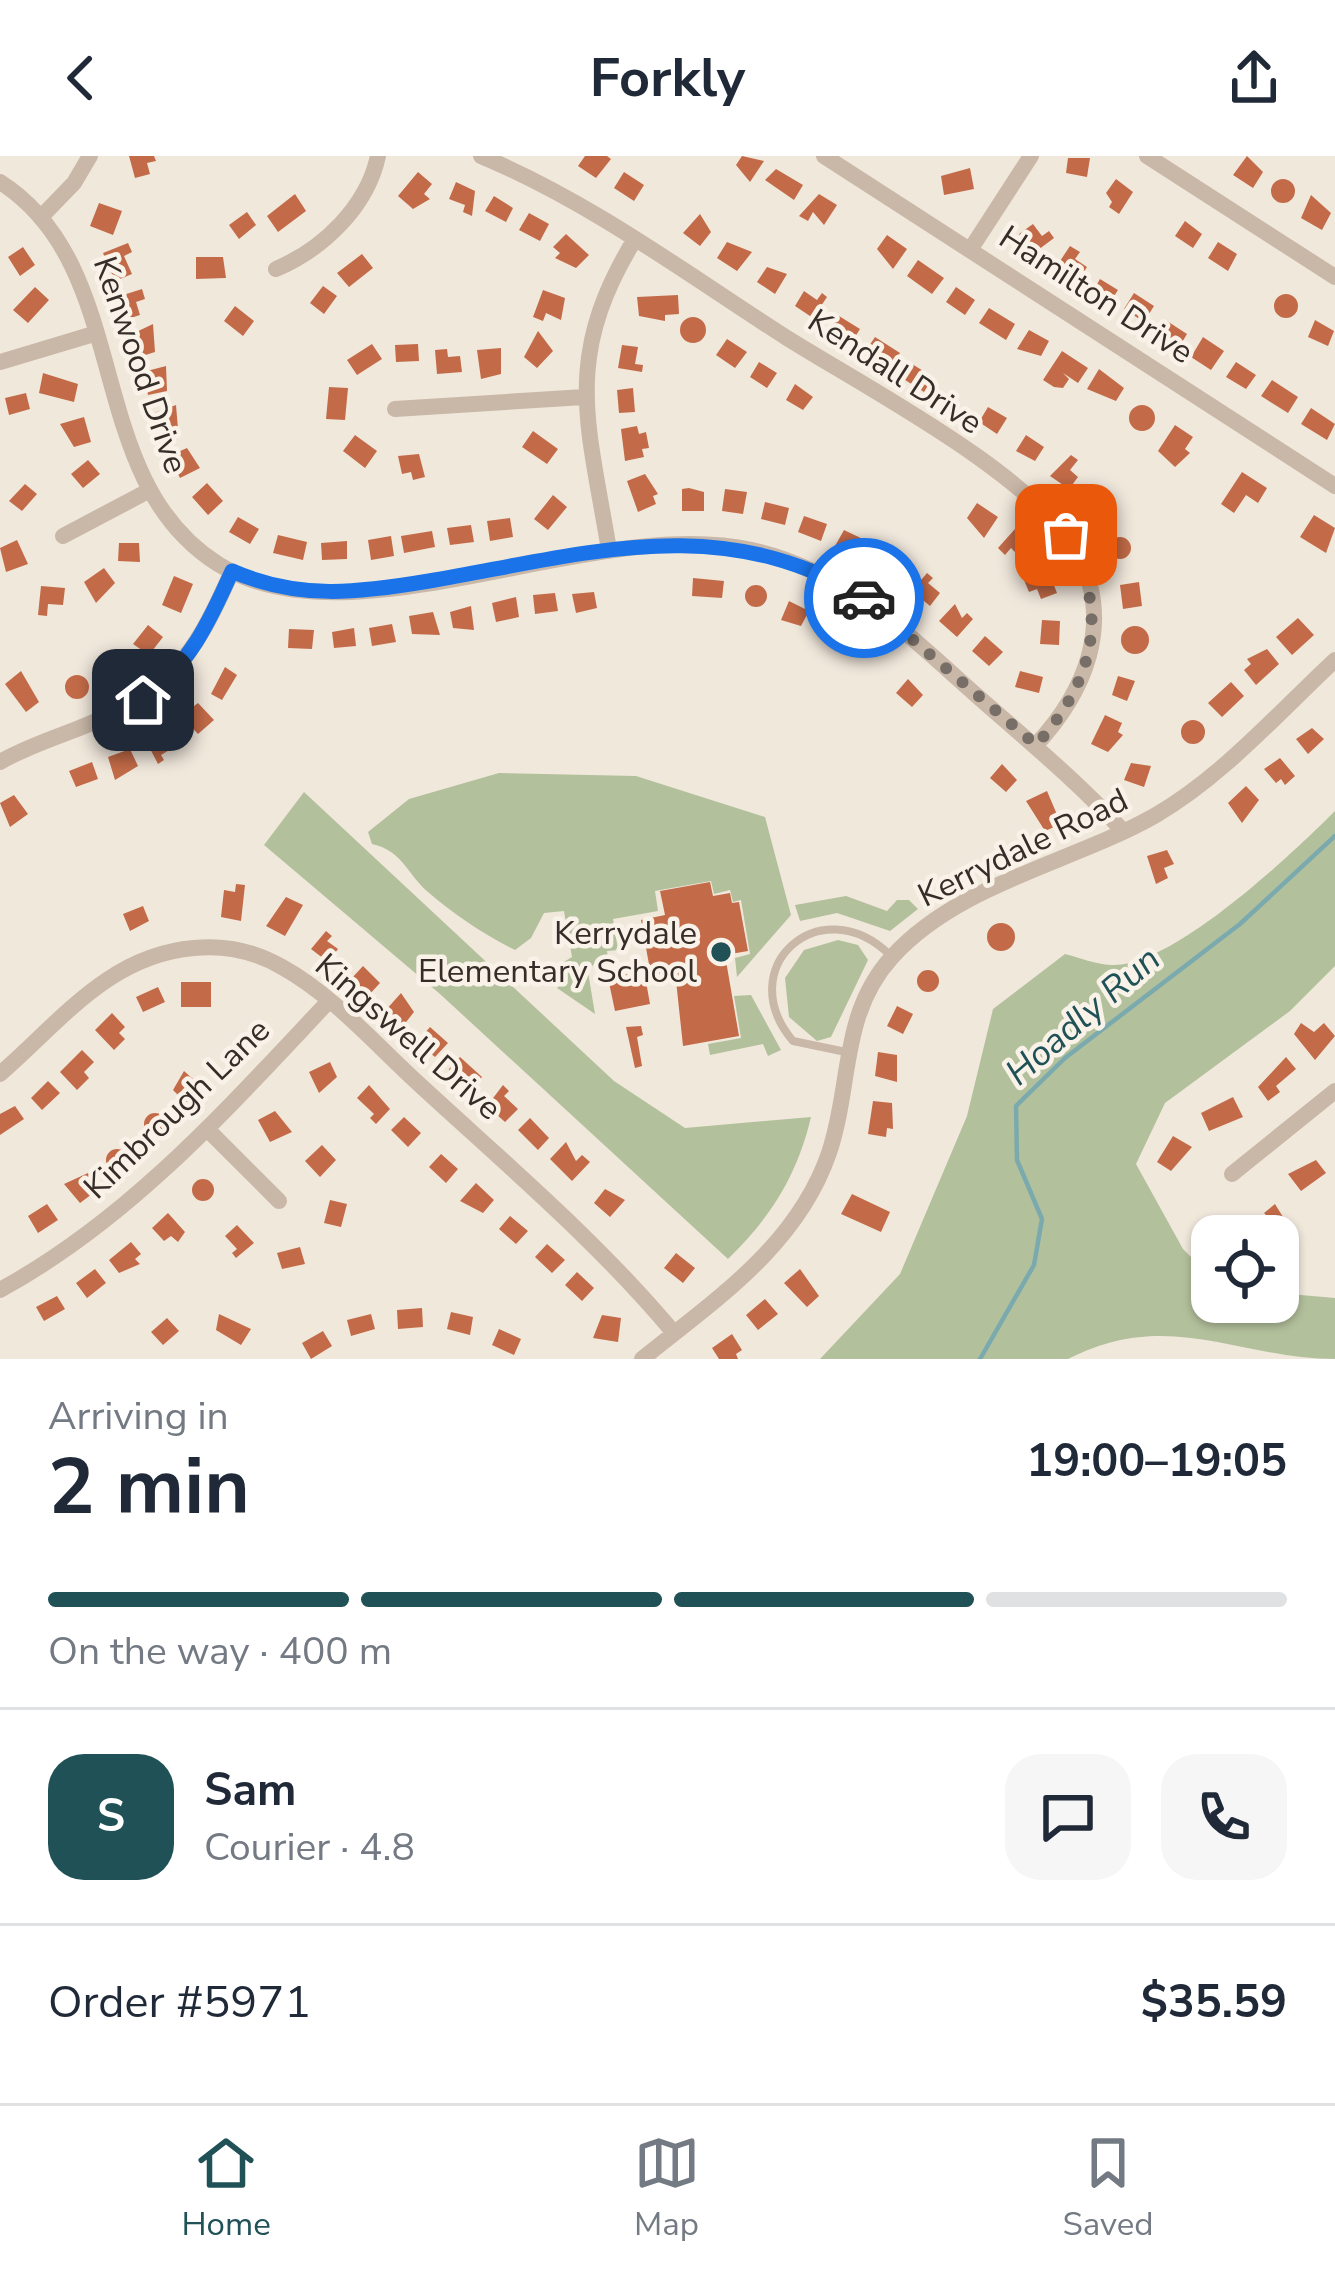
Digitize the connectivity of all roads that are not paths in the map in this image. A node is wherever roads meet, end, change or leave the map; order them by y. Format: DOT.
graph roads {
  1 [pos="90,156"];
  2 [pos="378,156"];
  3 [pos="481,156"];
  4 [pos="824,156"];
  5 [pos="1031,156"];
  6 [pos="1147,156"];
  7 [pos="0,182"];
  8 [pos="42,216"];
  9 [pos="635,239"];
  10 [pos="970,250"];
  11 [pos="276,269"];
  12 [pos="1335,277"];
  13 [pos="97,333"];
  14 [pos="0,362"];
  15 [pos="584,397"];
  16 [pos="395,409"];
  17 [pos="1335,485"];
  18 [pos="150,490"];
  19 [pos="63,536"];
  20 [pos="609,550"];
  21 [pos="232,571"];
  22 [pos="1335,660"];
  23 [pos="0,736"];
  24 [pos="1036,745"];
  25 [pos="5,759"];
  26 [pos="1123,831"];
  27 [pos="892,957"];
  28 [pos="328,1002"];
  29 [pos="845,1052"];
  30 [pos="0,1074"];
  31 [pos="1335,1091"];
  32 [pos="207,1129"];
  33 [pos="1232,1174"];
  34 [pos="280,1201"];
  35 [pos="0,1290"];
  36 [pos="674,1333"];
  37 [pos="642,1359"];
  1 -- 8 [label="street"];
  2 -- 11 [label="street"];
  3 -- 9 [label="street, Kendall Drive"];
  4 -- 10 [label="street, Hamilton Drive"];
  5 -- 10 [label="street"];
  6 -- 12 [label="street"];
  7 -- 8 [label="street, Kenwood Drive"];
  8 -- 13 [label="street, Kenwood Drive"];
  9 -- 15 [label="street"];
  9 -- 24 [label="street, Kendall Drive"];
  10 -- 17 [label="street, Hamilton Drive"];
  13 -- 14 [label="street"];
  13 -- 18 [label="street, Kenwood Drive"];
  15 -- 16 [label="street"];
  15 -- 20 [label="street"];
  18 -- 19 [label="street"];
  18 -- 21 [label="street, Kenwood Drive"];
  20 -- 21 [label="street, Kenwood Drive"];
  20 -- 24 [label="street, Kenwood Drive"];
  21 -- 25 [label="street"];
  22 -- 26 [label="street, Kerrydale Road"];
  23 -- 25 [label="street"];
  24 -- 26 [label="street, Kenwood Drive"];
  26 -- 27 [label="street, Kerrydale Road"];
  27 -- 29 [label="street, Kerrydale Road"];
  27 -- 29 [label="lane"];
  28 -- 30 [label="street, Kingswell Drive"];
  28 -- 32 [label="street, Kimbrough Lane"];
  28 -- 36 [label="street, Kingswell Drive"];
  29 -- 36 [label="street, Kerrydale Road"];
  31 -- 33 [label="street"];
  32 -- 34 [label="street"];
  32 -- 35 [label="street, Kimbrough Lane"];
  36 -- 37 [label="street, Kerrydale Road"];
}
